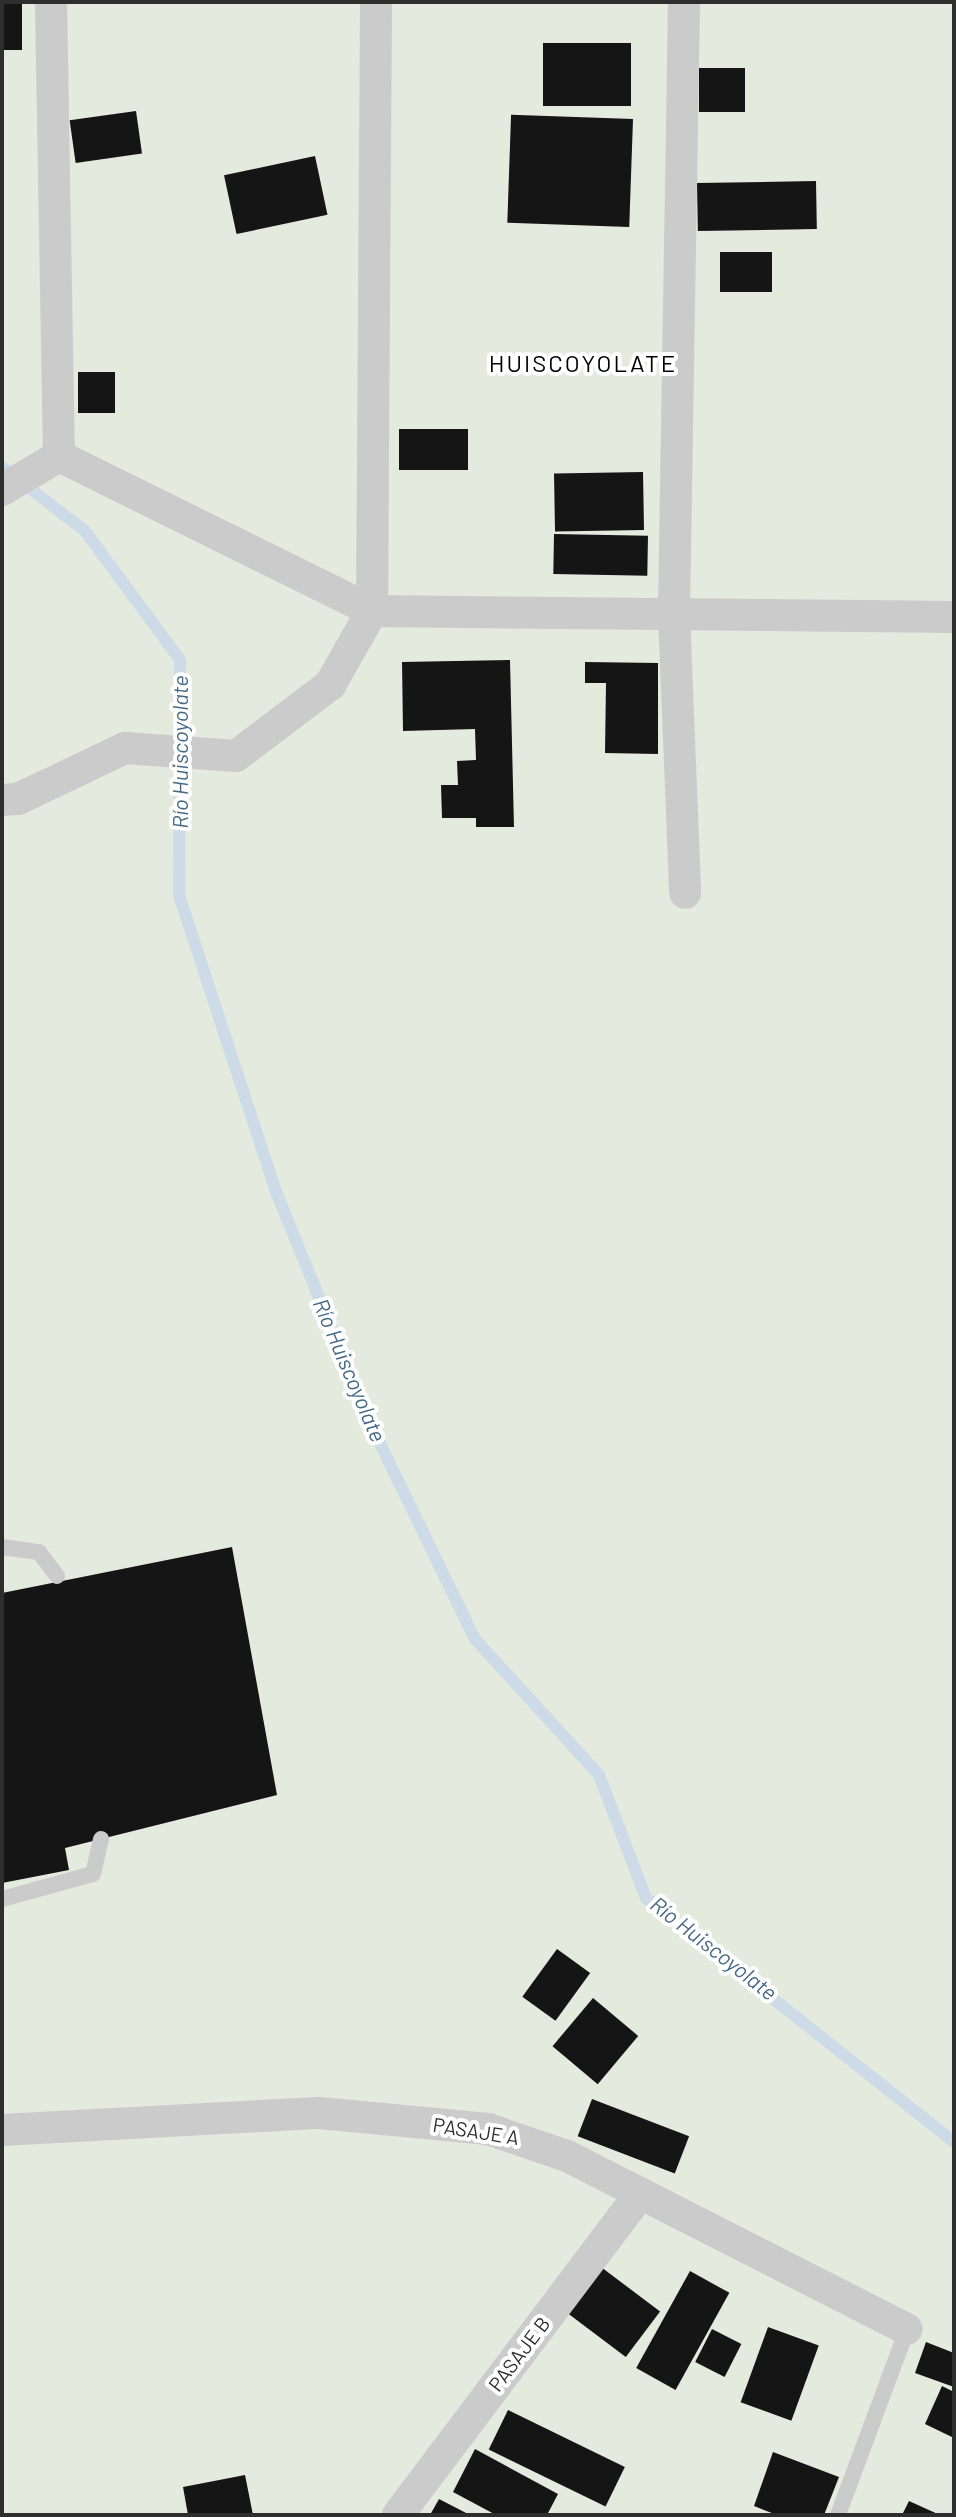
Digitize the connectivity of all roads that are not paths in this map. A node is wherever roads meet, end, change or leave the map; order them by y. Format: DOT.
graph roads {
  1 [pos="51,2"];
  2 [pos="376,2"];
  3 [pos="684,2"];
  4 [pos="50,461"];
  5 [pos="2,490"];
  6 [pos="372,611"];
  7 [pos="674,614"];
  8 [pos="954,617"];
  9 [pos="2,800"];
  10 [pos="685,893"];
  11 [pos="2,1547"];
  12 [pos="57,1576"];
  13 [pos="101,1839"];
  14 [pos="2,1899"];
  15 [pos="2,2130"];
  16 [pos="641,2193"];
  17 [pos="907,2329"];
  18 [pos="398,2515"];
  19 [pos="838,2515"];
  1 -- 4 [label="street"];
  2 -- 6 [label="street"];
  3 -- 7 [label="street"];
  4 -- 5 [label="street"];
  4 -- 6 [label="street"];
  6 -- 7 [label="street"];
  6 -- 9 [label="street"];
  7 -- 8 [label="street"];
  7 -- 10 [label="street"];
  11 -- 12 [label="lane"];
  13 -- 14 [label="lane"];
  15 -- 16 [label="street, PASAJE A"];
  16 -- 17 [label="street, PASAJE A"];
  16 -- 18 [label="street, PASAJE B"];
  17 -- 19 [label="lane"];
}
